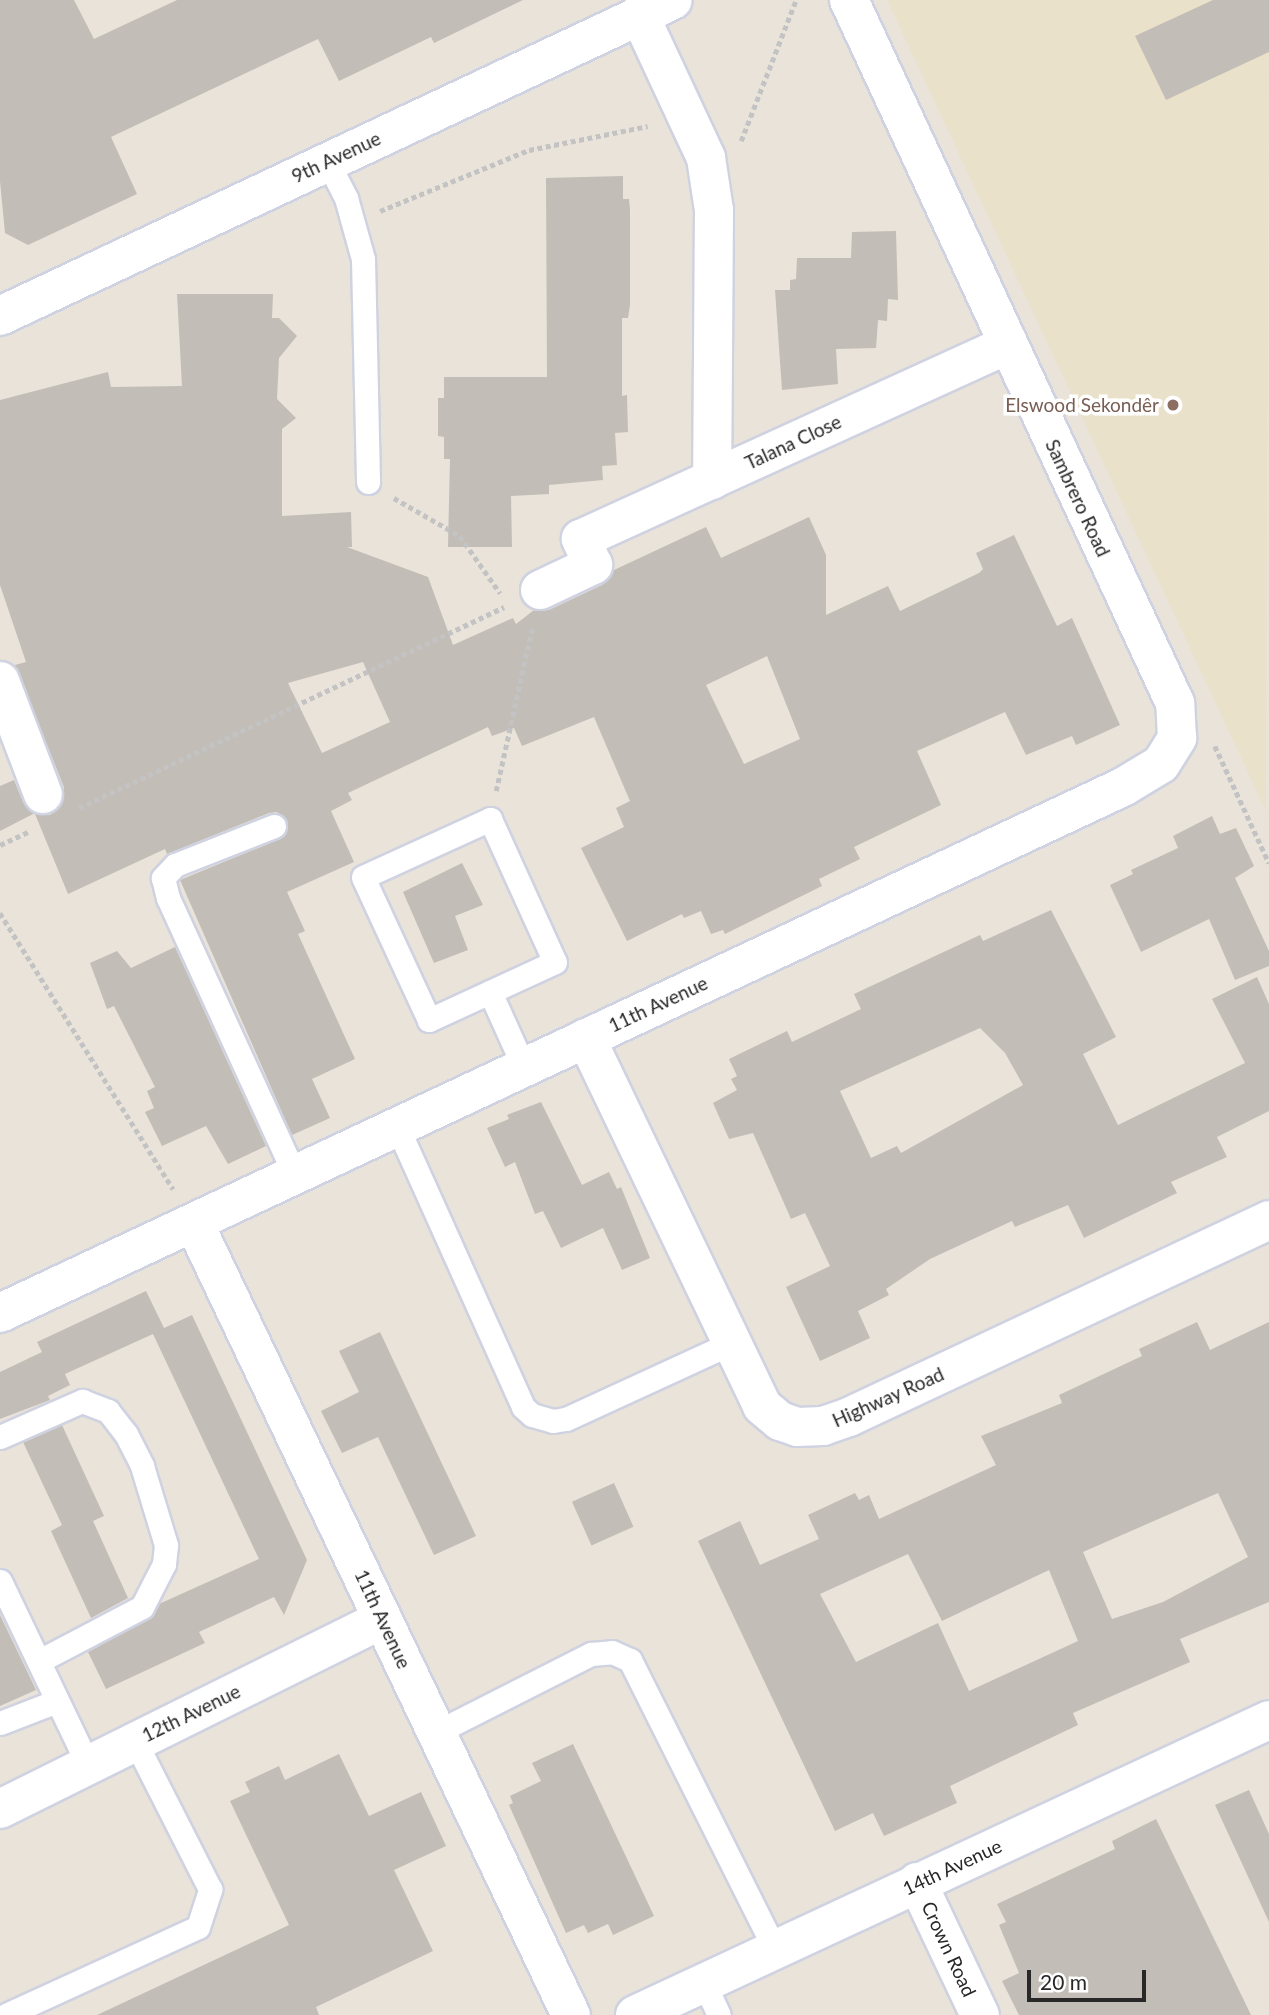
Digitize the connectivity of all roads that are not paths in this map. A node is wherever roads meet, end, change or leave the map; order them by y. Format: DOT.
graph roads {
  1 [pos="849,0"];
  2 [pos="656,7"];
  3 [pos="327,161"];
  4 [pos="0,316"];
  5 [pos="1006,345"];
  6 [pos="712,480"];
  7 [pos="368,482"];
  8 [pos="540,590"];
  9 [pos="0,681"];
  10 [pos="1123,787"];
  11 [pos="54,809"];
  12 [pos="274,826"];
  13 [pos="490,992"];
  14 [pos="586,1038"];
  15 [pos="523,1066"];
  16 [pos="396,1124"];
  17 [pos="293,1173"];
  18 [pos="1269,1220"];
  19 [pos="194,1223"];
  20 [pos="0,1312"];
  21 [pos="729,1344"];
  22 [pos="0,1437"];
  23 [pos="0,1580"];
  24 [pos="383,1619"];
  25 [pos="39,1661"];
  26 [pos="57,1701"];
  27 [pos="1269,1720"];
  28 [pos="0,1723"];
  29 [pos="437,1732"];
  30 [pos="135,1741"];
  31 [pos="88,1765"];
  32 [pos="0,1808"];
  33 [pos="917,1882"];
  34 [pos="775,1950"];
  35 [pos="711,1999"];
  36 [pos="6,2015"];
  37 [pos="571,2015"];
  38 [pos="635,2015"];
  39 [pos="980,2015"];
  1 -- 5 [label="street, Sambrero Road"];
  2 -- 3 [label="street, 9th Avenue"];
  2 -- 6 [label="street"];
  3 -- 4 [label="street, 9th Avenue"];
  3 -- 7 [label="lane"];
  5 -- 6 [label="street, Talana Close"];
  5 -- 10 [label="street, Sambrero Road"];
  6 -- 8 [label="street, Talana Close"];
  9 -- 11 [label="street"];
  10 -- 14 [label="street, 11th Avenue"];
  12 -- 17 [label="lane"];
  13 -- 13 [label="lane"];
  13 -- 15 [label="lane"];
  14 -- 15 [label="street, 11th Avenue"];
  14 -- 21 [label="street, Highway Road"];
  15 -- 16 [label="street, 11th Avenue"];
  16 -- 17 [label="street, 11th Avenue"];
  16 -- 21 [label="lane"];
  17 -- 19 [label="street, 11th Avenue"];
  18 -- 21 [label="street, Highway Road"];
  19 -- 20 [label="street, 11th Avenue"];
  19 -- 24 [label="street, 11th Avenue"];
  22 -- 25 [label="lane"];
  23 -- 25 [label="lane"];
  24 -- 29 [label="street, 11th Avenue"];
  24 -- 30 [label="street, 12th Avenue"];
  25 -- 26 [label="lane"];
  26 -- 28 [label="lane"];
  26 -- 31 [label="lane"];
  27 -- 33 [label="street, 14th Avenue"];
  29 -- 34 [label="lane"];
  29 -- 37 [label="street, 11th Avenue"];
  30 -- 31 [label="street, 12th Avenue"];
  30 -- 36 [label="lane"];
  31 -- 32 [label="street, 12th Avenue"];
  33 -- 34 [label="street, 14th Avenue"];
  33 -- 39 [label="street, Crown Road"];
  34 -- 35 [label="street, 14th Avenue"];
  35 -- 38 [label="street, 14th Avenue"];
}
